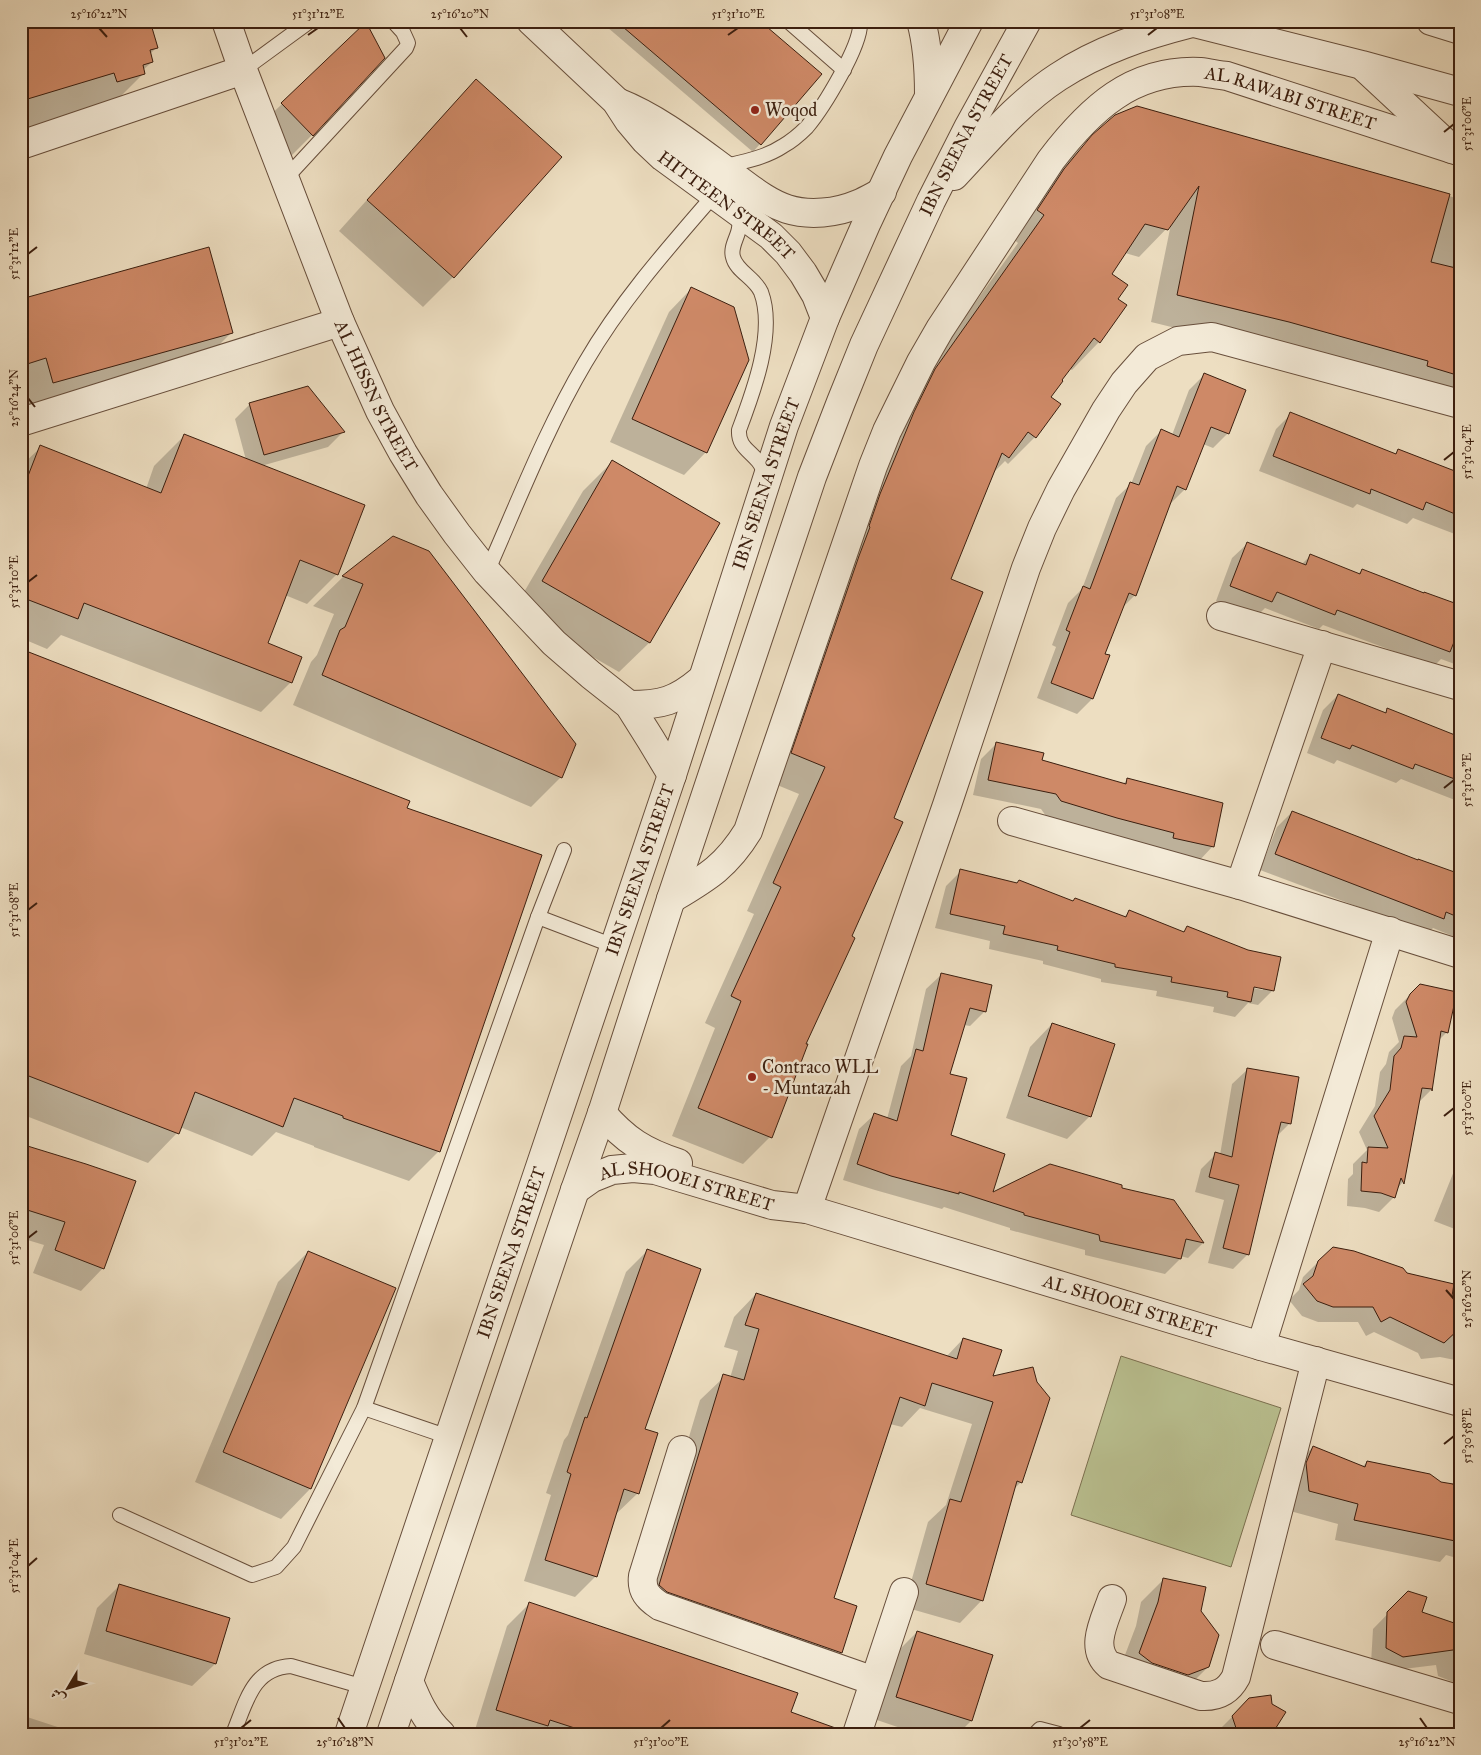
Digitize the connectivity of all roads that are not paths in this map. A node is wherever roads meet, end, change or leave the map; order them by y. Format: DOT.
graph roads {
  1 [pos="226,21"];
  2 [pos="310,21"];
  3 [pos="393,21"];
  4 [pos="531,21"];
  5 [pos="788,21"];
  6 [pos="860,21"];
  7 [pos="921,21"];
  8 [pos="969,21"];
  9 [pos="1028,21"];
  10 [pos="1431,21"];
  11 [pos="1189,22"];
  12 [pos="1460,30"];
  13 [pos="1362,65"];
  14 [pos="243,70"];
  15 [pos="844,70"];
  16 [pos="1460,92"];
  17 [pos="929,99"];
  18 [pos="616,101"];
  19 [pos="21,145"];
  20 [pos="1456,150"];
  21 [pos="721,167"];
  22 [pos="284,179"];
  23 [pos="882,192"];
  24 [pos="714,195"];
  25 [pos="931,201"];
  26 [pos="739,212"];
  27 [pos="825,318"];
  28 [pos="340,322"];
  29 [pos="1460,404"];
  30 [pos="21,422"];
  31 [pos="766,478"];
  32 [pos="487,572"];
  33 [pos="1221,616"];
  34 [pos="1322,645"];
  35 [pos="701,680"];
  36 [pos="1460,686"];
  37 [pos="629,705"];
  38 [pos="672,775"];
  39 [pos="1012,821"];
  40 [pos="564,850"];
  41 [pos="1240,884"];
  42 [pos="671,899"];
  43 [pos="538,917"];
  44 [pos="1390,931"];
  45 [pos="614,946"];
  46 [pos="1460,954"];
  47 [pos="602,1113"];
  48 [pos="575,1190"];
  49 [pos="804,1209"];
  50 [pos="1260,1346"];
  51 [pos="1316,1361"];
  52 [pos="1460,1402"];
  53 [pos="364,1408"];
  54 [pos="449,1436"];
  55 [pos="682,1450"];
  56 [pos="120,1515"];
  57 [pos="904,1592"];
  58 [pos="1112,1599"];
  59 [pos="1275,1645"];
  60 [pos="409,1681"];
  61 [pos="874,1681"];
  62 [pos="364,1687"];
  63 [pos="1460,1700"];
  64 [pos="233,1734"];
  65 [pos="349,1734"];
  66 [pos="391,1734"];
  67 [pos="441,1734"];
  68 [pos="857,1734"];
  69 [pos="1036,1734"];
  70 [pos="1059,1734"];
  1 -- 14 [label="street, AL HISSN STREET"];
  2 -- 14 [label="lane"];
  3 -- 22 [label="lane"];
  4 -- 18 [label="street, HITTEEN STREET"];
  5 -- 15 [label="lane"];
  6 -- 15 [label="lane"];
  7 -- 17 [label="street"];
  8 -- 17 [label="street, IBN SEENA STREET"];
  9 -- 25 [label="street, IBN SEENA STREET"];
  10 -- 12 [label="street"];
  11 -- 13 [label="street"];
  11 -- 25 [label="street"];
  13 -- 16 [label="street"];
  13 -- 20 [label="street"];
  14 -- 19 [label="street"];
  14 -- 22 [label="street, AL HISSN STREET"];
  15 -- 21 [label="lane"];
  17 -- 23 [label="street, IBN SEENA STREET"];
  18 -- 21 [label="street, HITTEEN STREET"];
  18 -- 24 [label="street, HITTEEN STREET"];
  20 -- 42 [label="street, AL RAWABI STREET"];
  21 -- 23 [label="street, HITTEEN STREET"];
  22 -- 28 [label="street, AL HISSN STREET"];
  23 -- 27 [label="street, IBN SEENA STREET"];
  24 -- 26 [label="street, HITTEEN STREET"];
  24 -- 32 [label="lane"];
  25 -- 42 [label="street, IBN SEENA STREET"];
  26 -- 27 [label="street, HITTEEN STREET"];
  26 -- 31 [label="lane"];
  27 -- 31 [label="street, IBN SEENA STREET"];
  28 -- 30 [label="street"];
  28 -- 32 [label="street, AL HISSN STREET"];
  29 -- 49 [label="street"];
  31 -- 35 [label="street, IBN SEENA STREET"];
  32 -- 37 [label="street, AL HISSN STREET"];
  33 -- 34 [label="street"];
  34 -- 36 [label="street"];
  34 -- 41 [label="street"];
  35 -- 37 [label="street"];
  35 -- 38 [label="street, IBN SEENA STREET"];
  37 -- 38 [label="street, AL HISSN STREET"];
  38 -- 45 [label="street, IBN SEENA STREET"];
  39 -- 41 [label="street"];
  40 -- 43 [label="lane"];
  41 -- 44 [label="street"];
  42 -- 47 [label="street, IBN SEENA STREET"];
  43 -- 45 [label="lane"];
  43 -- 53 [label="lane"];
  44 -- 46 [label="street"];
  44 -- 50 [label="street"];
  45 -- 54 [label="street, IBN SEENA STREET"];
  47 -- 48 [label="street, IBN SEENA STREET"];
  47 -- 49 [label="street, AL SHOOEI STREET"];
  48 -- 49 [label="street, AL SHOOEI STREET"];
  48 -- 60 [label="street, IBN SEENA STREET"];
  49 -- 50 [label="street, AL SHOOEI STREET"];
  50 -- 51 [label="street, AL SHOOEI STREET"];
  51 -- 52 [label="street, AL SHOOEI STREET"];
  51 -- 58 [label="street"];
  53 -- 54 [label="lane"];
  53 -- 56 [label="lane"];
  54 -- 62 [label="street, IBN SEENA STREET"];
  55 -- 61 [label="street"];
  57 -- 61 [label="street"];
  59 -- 63 [label="street"];
  60 -- 66 [label="street, IBN SEENA STREET"];
  60 -- 67 [label="street"];
  61 -- 68 [label="street"];
  62 -- 64 [label="lane"];
  62 -- 65 [label="street, IBN SEENA STREET"];
  69 -- 70 [label="lane"];
}
